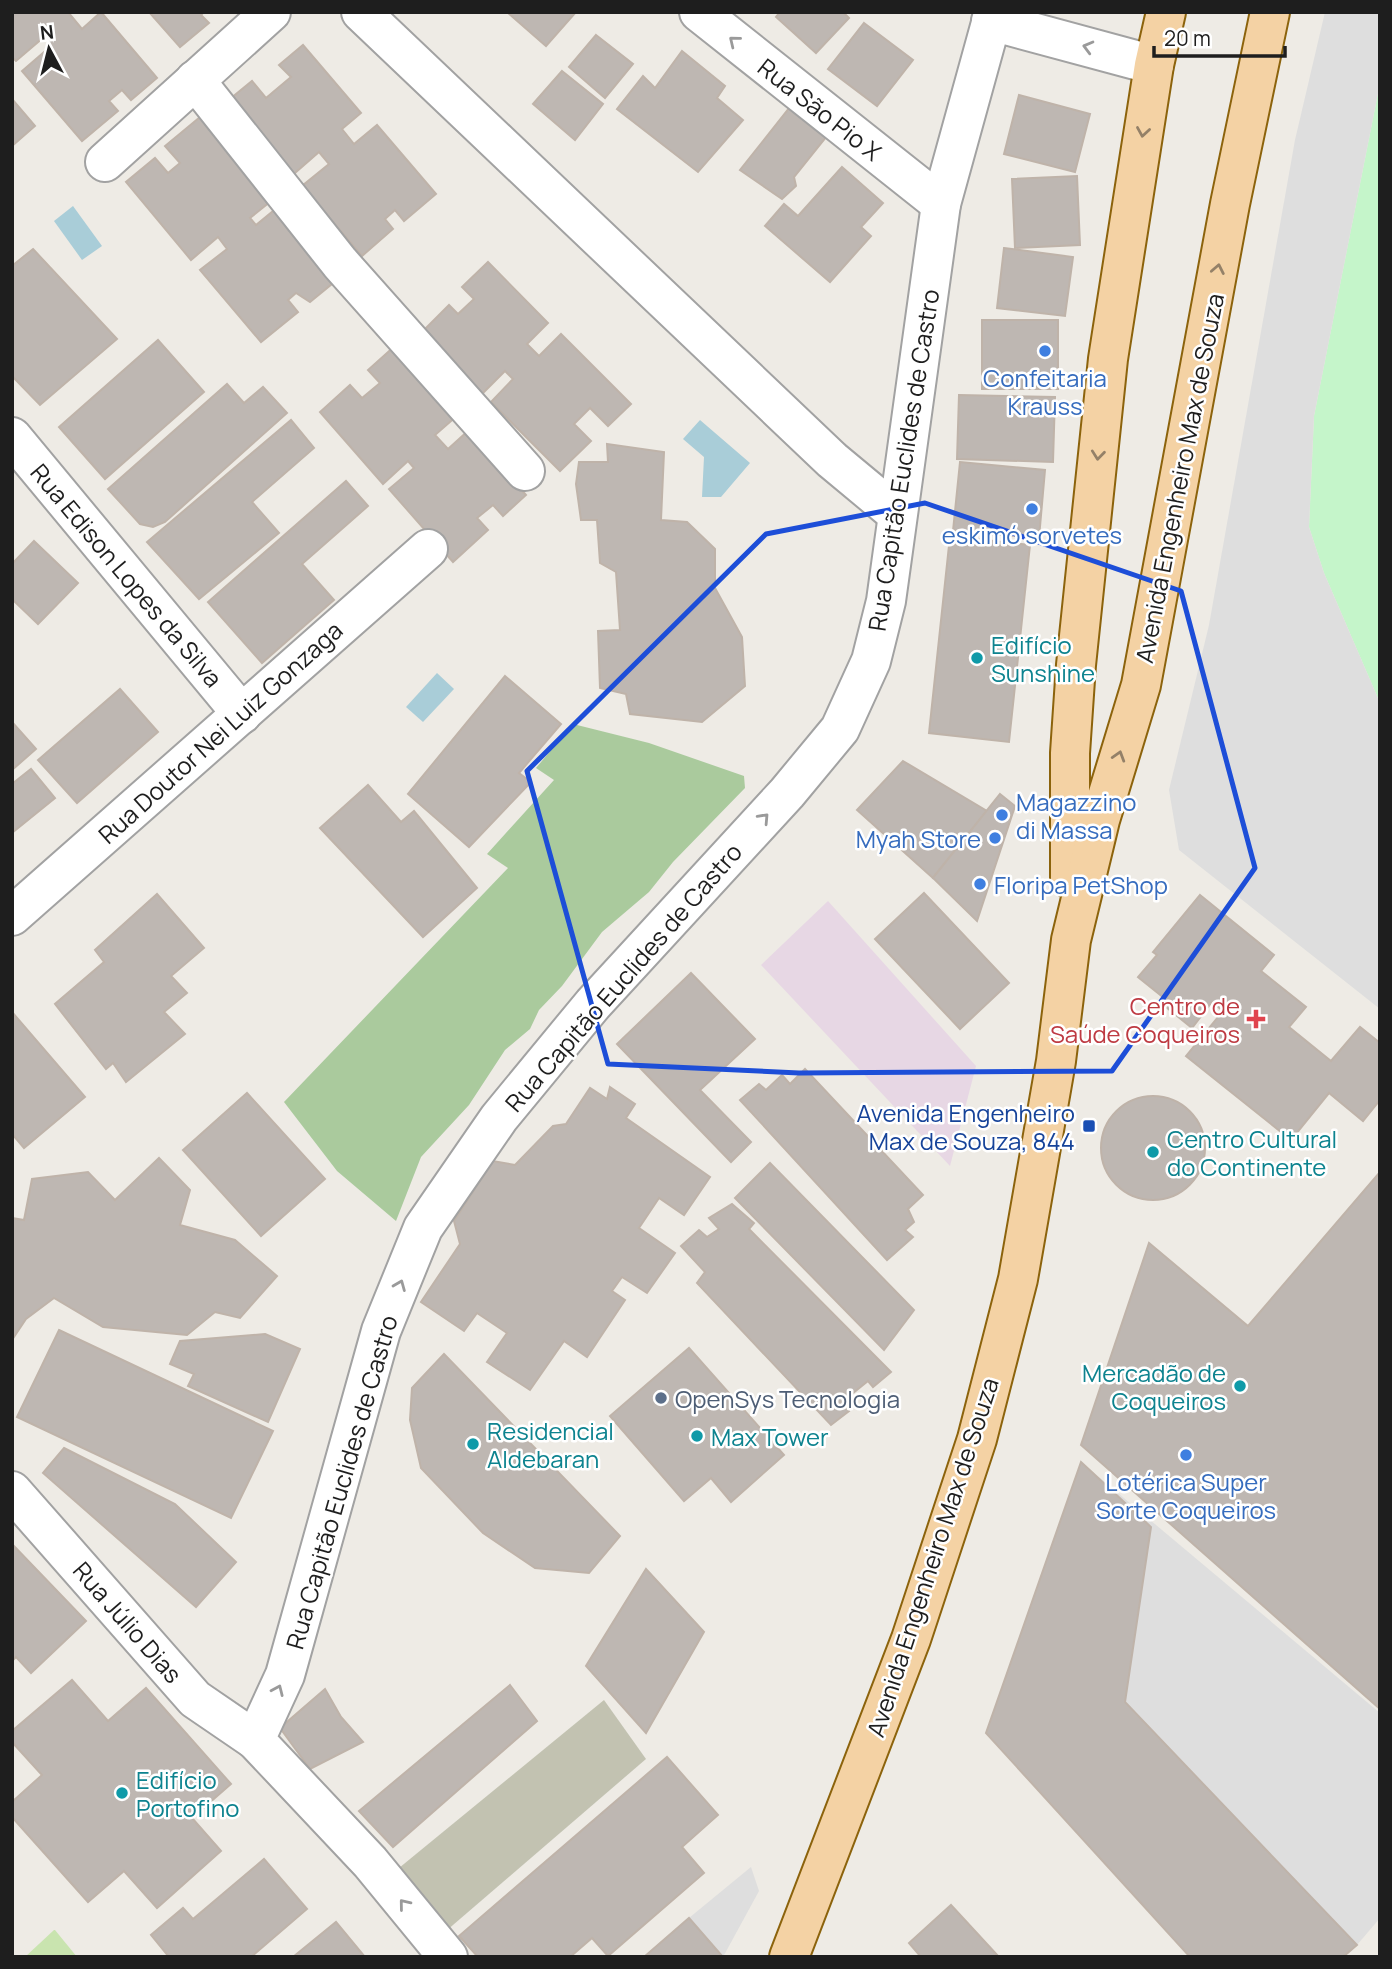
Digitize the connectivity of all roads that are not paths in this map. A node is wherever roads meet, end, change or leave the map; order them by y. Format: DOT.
graph roads {
  1 [pos="271,12"];
  2 [pos="361,12"];
  3 [pos="699,12"];
  4 [pos="1166,12"];
  5 [pos="1270,12"];
  6 [pos="992,17"];
  7 [pos="1154,65"];
  8 [pos="195,80"];
  9 [pos="105,162"];
  10 [pos="941,204"];
  11 [pos="12,437"];
  12 [pos="525,471"];
  13 [pos="897,514"];
  14 [pos="428,549"];
  15 [pos="242,714"];
  16 [pos="12,916"];
  17 [pos="1071,940"];
  18 [pos="12,1491"];
  19 [pos="256,1740"];
  20 [pos="447,1957"];
  21 [pos="789,1957"];
  1 -- 8 [label="street"];
  2 -- 13 [label="street"];
  10 -- 3 [label="street, Rua São Pio X, one-way"];
  4 -- 7 [label="main road, Avenida Engenheiro Max de Souza"];
  17 -- 5 [label="main road, Avenida Engenheiro Max de Souza, one-way"];
  7 -- 6 [label="street, one-way"];
  6 -- 10 [label="street, Rua Capitão Euclides de Castro"];
  7 -- 17 [label="main road, Avenida Engenheiro Max de Souza, one-way"];
  8 -- 9 [label="street"];
  8 -- 12 [label="street"];
  10 -- 13 [label="street, Rua Capitão Euclides de Castro"];
  11 -- 15 [label="street, Rua Edison Lopes da Silva"];
  19 -- 13 [label="street, Rua Capitão Euclides de Castro, one-way"];
  14 -- 15 [label="street, Rua Doutor Nei Luiz Gonzaga"];
  15 -- 16 [label="street, Rua Doutor Nei Luiz Gonzaga"];
  17 -- 21 [label="main road, Avenida Engenheiro Max de Souza"];
  18 -- 19 [label="street, Rua Júlio Dias"];
  20 -- 19 [label="street, one-way"];
}
